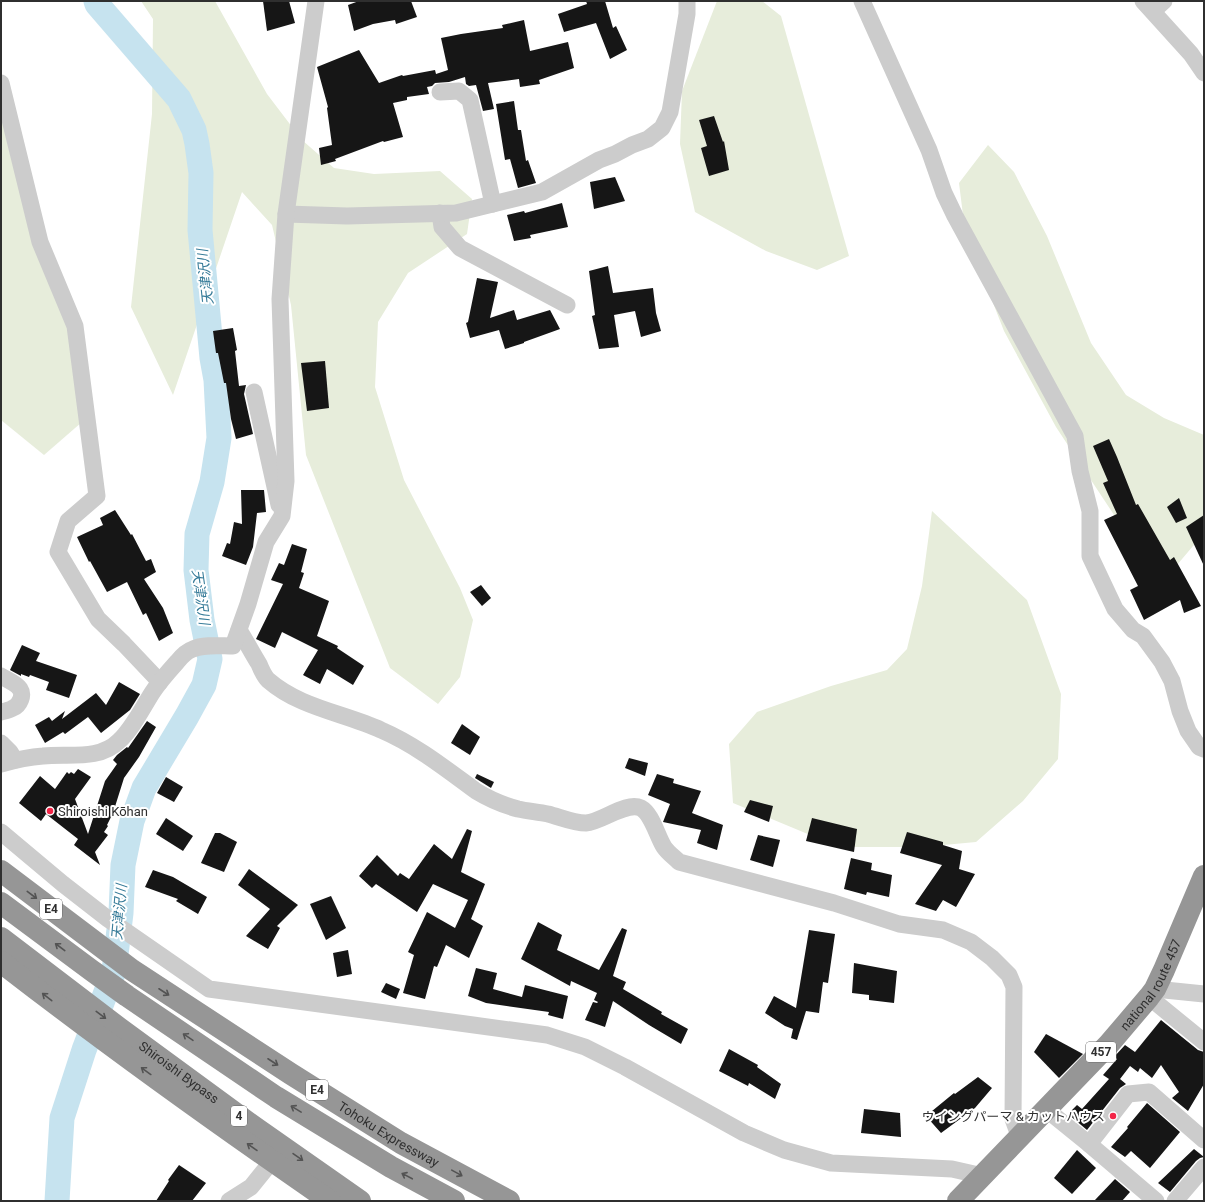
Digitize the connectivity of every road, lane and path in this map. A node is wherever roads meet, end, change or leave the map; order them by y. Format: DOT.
graph roads {
  1 [pos="316,1"];
  2 [pos="687,1"];
  3 [pos="862,1"];
  4 [pos="1153,4"];
  5 [pos="1204,73"];
  6 [pos="1,83"];
  7 [pos="440,92"];
  8 [pos="493,204"];
  9 [pos="440,213"];
  10 [pos="286,214"];
  11 [pos="567,305"];
  12 [pos="254,392"];
  13 [pos="282,516"];
  14 [pos="239,630"];
  15 [pos="1,676"];
  16 [pos="160,682"];
  17 [pos="1,712"];
  18 [pos="1,743"];
  19 [pos="1204,750"];
  20 [pos="8,762"];
  21 [pos="1,832"];
  22 [pos="1,871"];
  23 [pos="1204,876"];
  24 [pos="1,903"];
  25 [pos="1,938"];
  26 [pos="1,962"];
  27 [pos="1152,993"];
  28 [pos="1204,994"];
  29 [pos="80,1012"];
  30 [pos="115,1037"];
  31 [pos="1204,1042"];
  32 [pos="1047,1110"];
  33 [pos="1020,1138"];
  34 [pos="1204,1140"];
  35 [pos="1089,1144"];
  36 [pos="272,1161"];
  37 [pos="1204,1167"];
  38 [pos="983,1176"];
  39 [pos="229,1201"];
  40 [pos="330,1201"];
  41 [pos="360,1201"];
  42 [pos="454,1201"];
  43 [pos="509,1201"];
  44 [pos="958,1201"];
  45 [pos="1156,1201"];
  46 [pos="1175,1201"];
  1 -- 10 [label="street"];
  2 -- 8 [label="street"];
  3 -- 19 [label="street"];
  4 -- 5 [label="street"];
  6 -- 16 [label="street"];
  7 -- 8 [label="street"];
  8 -- 9 [label="street"];
  9 -- 10 [label="street"];
  9 -- 11 [label="street"];
  10 -- 13 [label="street"];
  12 -- 13 [label="street"];
  13 -- 14 [label="street"];
  14 -- 16 [label="street"];
  14 -- 33 [label="street"];
  15 -- 17 [label="street"];
  16 -- 20 [label="street"];
  18 -- 20 [label="street"];
  21 -- 38 [label="street"];
  22 -- 43 [label="highway, Tohoku Expressway / E4, one-way"];
  23 -- 27 [label="highway, national route 457 / 457"];
  42 -- 24 [label="highway, Tohoku Expressway / E4, one-way"];
  25 -- 29 [label="highway, Shiroishi Bypass / 4"];
  29 -- 26 [label="highway, Shiroishi Bypass / 4, one-way"];
  27 -- 28 [label="street"];
  27 -- 31 [label="street"];
  27 -- 32 [label="highway, national route 457 / 457"];
  29 -- 30 [label="highway, Shiroishi Bypass / 4"];
  36 -- 30 [label="highway, Shiroishi Bypass / 4, one-way"];
  30 -- 41 [label="highway, Shiroishi Bypass / 4, one-way"];
  32 -- 33 [label="highway, national route 457 / 457"];
  32 -- 35 [label="street"];
  33 -- 38 [label="highway, national route 457 / 457"];
  34 -- 35 [label="street"];
  35 -- 45 [label="street"];
  36 -- 39 [label="street"];
  36 -- 40 [label="highway, Shiroishi Bypass / 4"];
  37 -- 46 [label="street"];
  38 -- 44 [label="highway, national route 457 / 457"];
}
